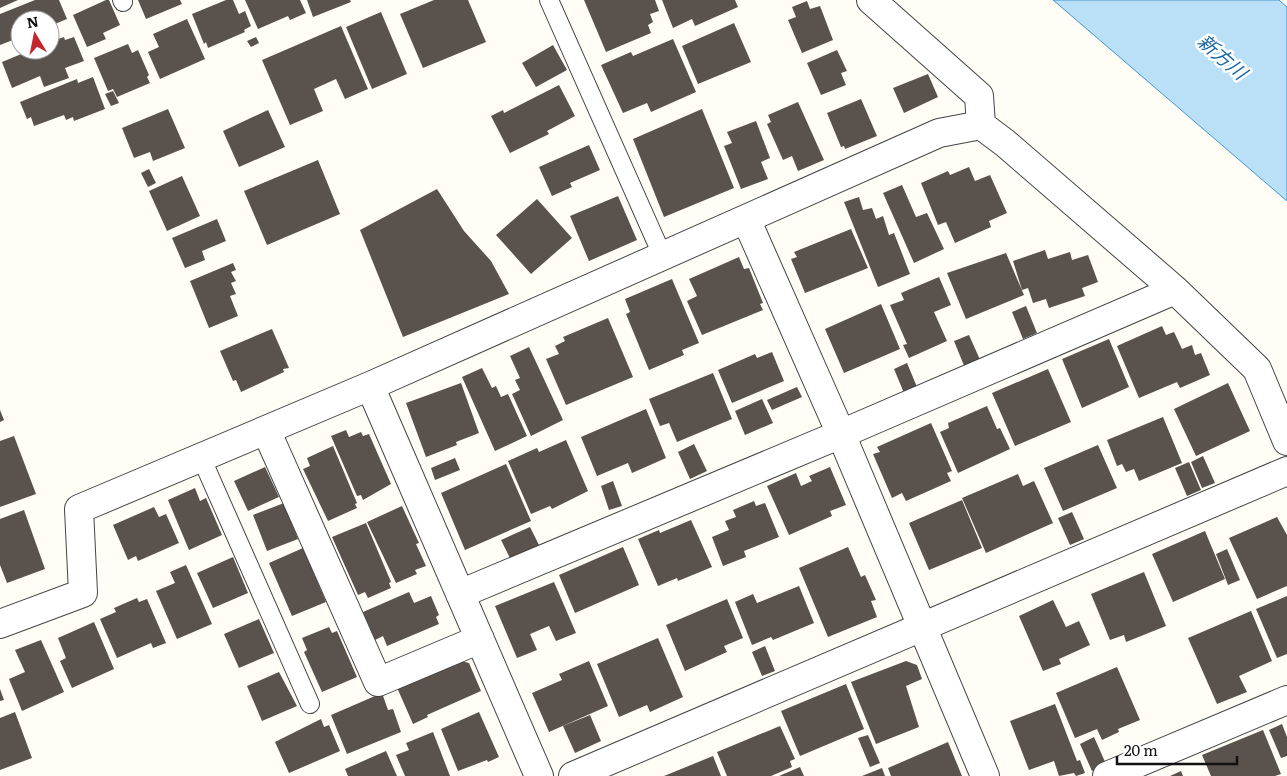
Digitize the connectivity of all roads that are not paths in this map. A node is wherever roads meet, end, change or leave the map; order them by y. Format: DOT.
graph roads {
  1 [pos="549,0"];
  2 [pos="871,0"];
  3 [pos="980,125"];
  4 [pos="746,219"];
  5 [pos="663,256"];
  6 [pos="1175,290"];
  7 [pos="370,386"];
  8 [pos="266,430"];
  9 [pos="841,434"];
  10 [pos="1287,441"];
  11 [pos="201,457"];
  12 [pos="1287,471"];
  13 [pos="460,594"];
  14 [pos="0,624"];
  15 [pos="920,628"];
  16 [pos="480,639"];
  17 [pos="1287,700"];
  18 [pos="310,704"];
  19 [pos="533,774"];
  20 [pos="573,776"];
  21 [pos="985,776"];
  22 [pos="1107,776"];
  1 -- 5 [label="lane"];
  2 -- 3 [label="street"];
  3 -- 4 [label="street"];
  3 -- 6 [label="street"];
  4 -- 5 [label="street"];
  4 -- 9 [label="street"];
  5 -- 7 [label="street"];
  6 -- 9 [label="street"];
  6 -- 10 [label="street"];
  7 -- 8 [label="street"];
  7 -- 13 [label="street"];
  8 -- 11 [label="street"];
  8 -- 16 [label="street"];
  9 -- 13 [label="street"];
  9 -- 15 [label="street"];
  11 -- 14 [label="street"];
  11 -- 18 [label="lane"];
  12 -- 15 [label="street"];
  13 -- 16 [label="street"];
  15 -- 20 [label="street"];
  15 -- 21 [label="street"];
  16 -- 19 [label="street"];
  17 -- 22 [label="street"];
}
